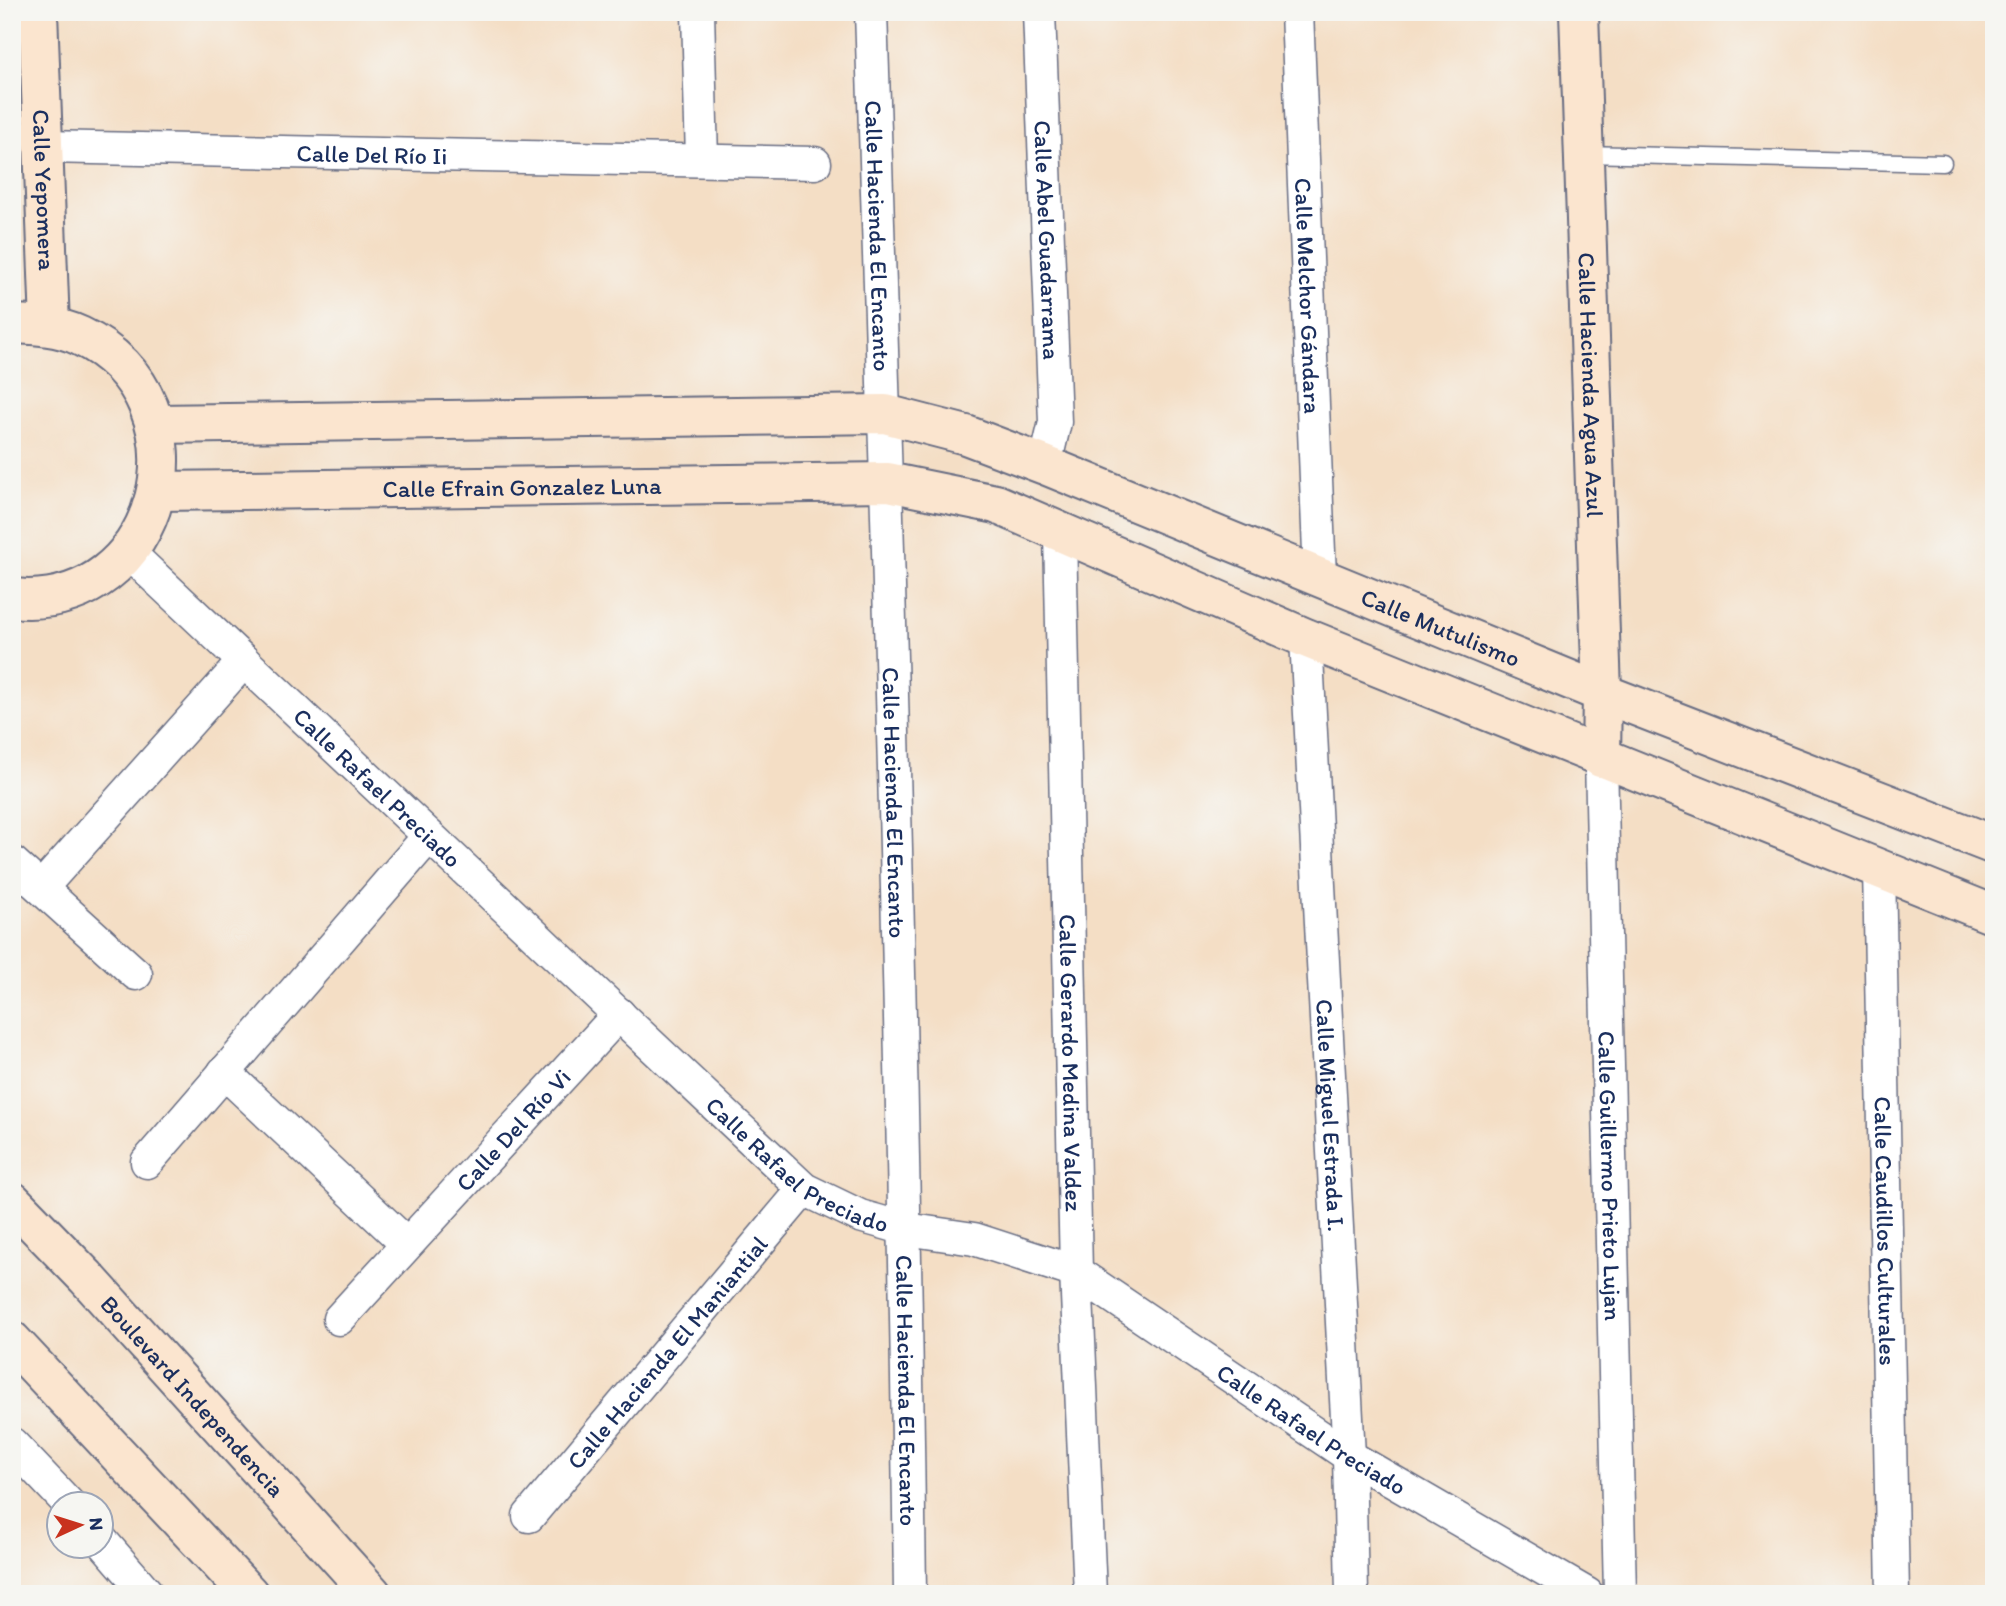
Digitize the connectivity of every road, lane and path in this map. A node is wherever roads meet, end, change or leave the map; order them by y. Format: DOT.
graph roads {
  1 [pos="38,12"];
  2 [pos="698,12"];
  3 [pos="871,12"];
  4 [pos="1039,12"];
  5 [pos="1297,12"];
  6 [pos="1579,12"];
  7 [pos="43,147"];
  8 [pos="1584,154"];
  9 [pos="702,160"];
  10 [pos="815,163"];
  11 [pos="1943,163"];
  12 [pos="12,324"];
  13 [pos="50,326"];
  14 [pos="885,414"];
  15 [pos="156,425"];
  16 [pos="1045,465"];
  17 [pos="888,482"];
  18 [pos="158,491"];
  19 [pos="996,504"];
  20 [pos="1060,533"];
  21 [pos="128,552"];
  22 [pos="1320,577"];
  23 [pos="12,598"];
  24 [pos="1306,638"];
  25 [pos="244,661"];
  26 [pos="1602,693"];
  27 [pos="1601,758"];
  28 [pos="429,836"];
  29 [pos="1994,845"];
  30 [pos="12,862"];
  31 [pos="1878,867"];
  32 [pos="42,887"];
  33 [pos="1994,915"];
  34 [pos="136,974"];
  35 [pos="619,1014"];
  36 [pos="224,1072"];
  37 [pos="147,1162"];
  38 [pos="804,1189"];
  39 [pos="12,1201"];
  40 [pos="906,1228"];
  41 [pos="407,1244"];
  42 [pos="1076,1272"];
  43 [pos="339,1319"];
  44 [pos="12,1341"];
  45 [pos="12,1444"];
  46 [pos="1349,1456"];
  47 [pos="56,1490"];
  48 [pos="529,1516"];
  49 [pos="116,1557"];
  50 [pos="148,1594"];
  51 [pos="249,1594"];
  52 [pos="372,1594"];
  53 [pos="910,1594"];
  54 [pos="1090,1594"];
  55 [pos="1352,1594"];
  56 [pos="1587,1594"];
  57 [pos="1620,1594"];
  58 [pos="1893,1594"];
  1 -- 7 [label="street, Calle Yepomera"];
  2 -- 9 [label="street"];
  3 -- 14 [label="street, Calle Hacienda El Encanto"];
  4 -- 16 [label="street, Calle Abel Guadarrama"];
  5 -- 22 [label="street, Calle Melchor Gándara"];
  6 -- 8 [label="street, Calle Hacienda Agua Azul"];
  7 -- 9 [label="street, Calle Del Río Ii"];
  7 -- 13 [label="street, Calle Yepomera"];
  8 -- 11 [label="lane"];
  8 -- 26 [label="street, Calle Hacienda Agua Azul"];
  9 -- 10 [label="street, Calle Del Río Ii"];
  12 -- 13 [label="street"];
  13 -- 15 [label="street"];
  14 -- 15 [label="street"];
  14 -- 16 [label="street, Calle Mutulismo"];
  14 -- 17 [label="street, Calle Hacienda El Encanto"];
  15 -- 18 [label="street"];
  16 -- 19 [label="street"];
  16 -- 22 [label="street, Calle Mutulismo"];
  17 -- 18 [label="street, Calle Efrain Gonzalez Luna"];
  17 -- 19 [label="street"];
  17 -- 40 [label="street, Calle Hacienda El Encanto"];
  18 -- 21 [label="street"];
  19 -- 20 [label="street"];
  20 -- 24 [label="street"];
  20 -- 42 [label="street, Calle Gerardo Medina Valdez"];
  21 -- 23 [label="street"];
  21 -- 25 [label="street, Calle Rafael Preciado"];
  22 -- 26 [label="street, Calle Mutulismo"];
  24 -- 27 [label="street"];
  24 -- 46 [label="street, Calle Miguel Estrada I."];
  25 -- 28 [label="street, Calle Rafael Preciado"];
  25 -- 32 [label="street"];
  26 -- 27 [label="street, Calle Hacienda Agua Azul"];
  26 -- 29 [label="street, Calle Mutulismo"];
  27 -- 31 [label="street"];
  27 -- 57 [label="street, Calle Guillermo Prieto Lujan"];
  28 -- 35 [label="street, Calle Rafael Preciado"];
  28 -- 36 [label="street"];
  30 -- 32 [label="street"];
  31 -- 33 [label="street"];
  31 -- 58 [label="street, Calle Caudillos Culturales"];
  32 -- 34 [label="street"];
  35 -- 38 [label="street, Calle Rafael Preciado"];
  35 -- 41 [label="street, Calle Del Río Vi"];
  36 -- 37 [label="street"];
  36 -- 41 [label="street"];
  38 -- 40 [label="street, Calle Rafael Preciado"];
  38 -- 48 [label="street, Calle Hacienda El Maniantial"];
  39 -- 52 [label="street, Boulevard Independencia"];
  40 -- 42 [label="street, Calle Rafael Preciado"];
  40 -- 53 [label="street, Calle Hacienda El Encanto"];
  41 -- 43 [label="street, Calle Del Río Vi"];
  42 -- 46 [label="street, Calle Rafael Preciado"];
  42 -- 54 [label="street, Calle Gerardo Medina Valdez"];
  44 -- 51 [label="street"];
  45 -- 47 [label="street"];
  46 -- 55 [label="street, Calle Miguel Estrada I."];
  46 -- 56 [label="street, Calle Rafael Preciado"];
  49 -- 50 [label="street"];
}
